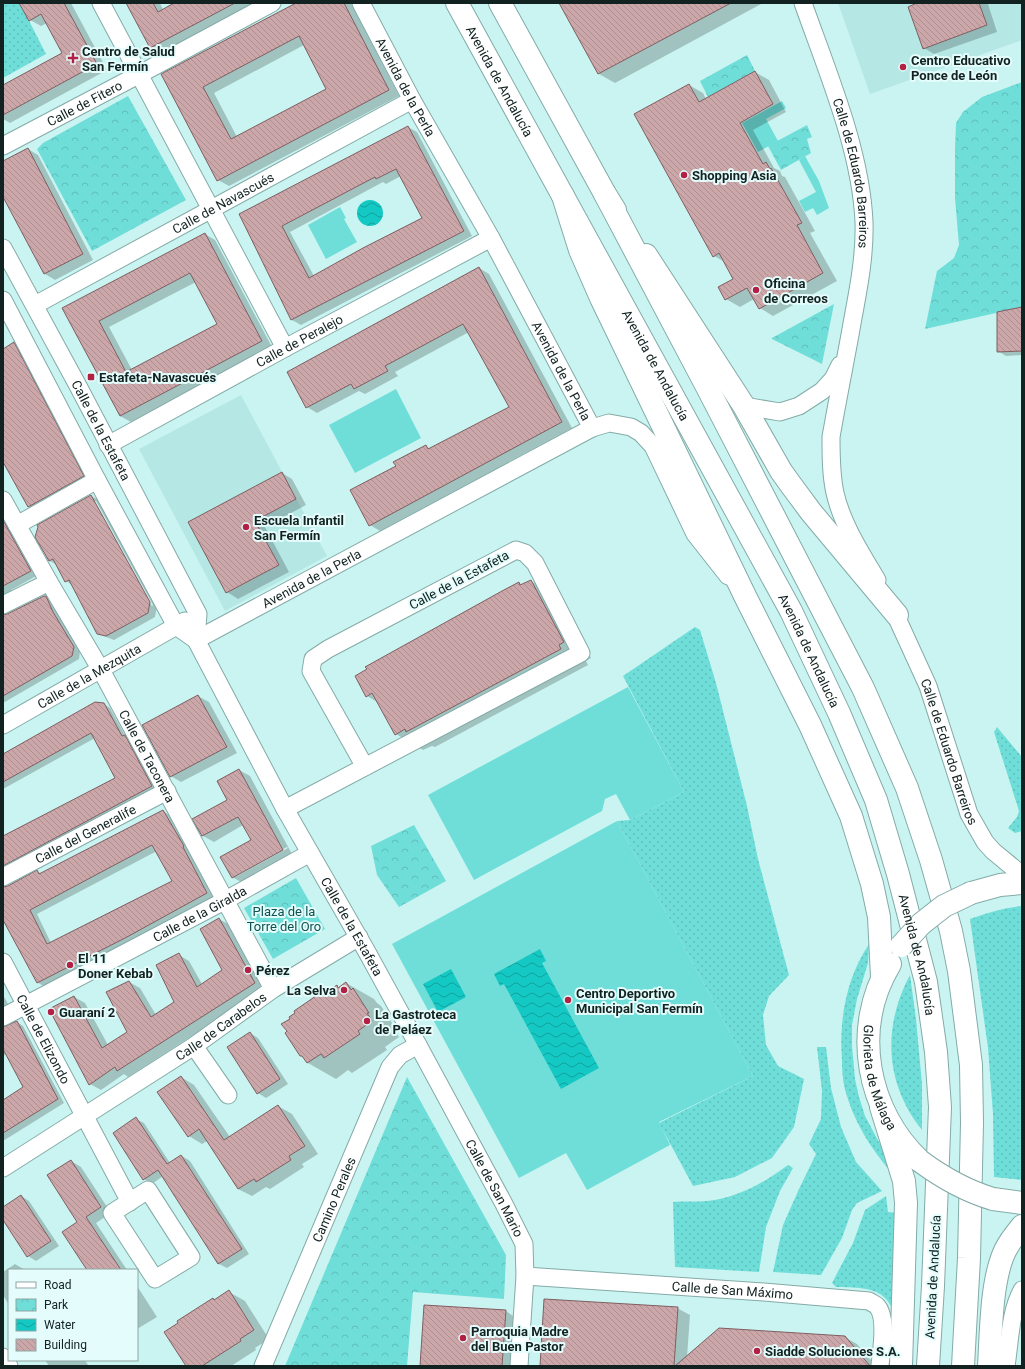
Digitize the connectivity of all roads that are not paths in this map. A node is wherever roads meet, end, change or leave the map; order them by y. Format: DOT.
graph roads {
  1 [pos="102,3"];
  2 [pos="272,3"];
  3 [pos="361,3"];
  4 [pos="457,3"];
  5 [pos="500,3"];
  6 [pos="803,3"];
  7 [pos="140,74"];
  8 [pos="412,100"];
  9 [pos="3,146"];
  10 [pos="605,194"];
  11 [pos="563,196"];
  12 [pos="211,208"];
  13 [pos="491,238"];
  14 [pos="3,248"];
  15 [pos="35,305"];
  16 [pos="5,308"];
  17 [pos="285,348"];
  18 [pos="848,349"];
  19 [pos="744,406"];
  20 [pos="592,428"];
  21 [pos="108,445"];
  22 [pos="97,480"];
  23 [pos="3,500"];
  24 [pos="17,525"];
  25 [pos="49,582"];
  26 [pos="746,598"];
  27 [pos="3,605"];
  28 [pos="198,614"];
  29 [pos="896,615"];
  30 [pos="176,626"];
  31 [pos="196,640"];
  32 [pos="101,670"];
  33 [pos="3,725"];
  34 [pos="366,767"];
  35 [pos="167,791"];
  36 [pos="286,809"];
  37 [pos="310,853"];
  38 [pos="1022,875"];
  39 [pos="3,877"];
  40 [pos="1022,883"];
  41 [pos="226,900"];
  42 [pos="359,937"];
  43 [pos="3,962"];
  44 [pos="882,977"];
  45 [pos="273,989"];
  46 [pos="26,1004"];
  47 [pos="3,1017"];
  48 [pos="418,1045"];
  49 [pos="194,1046"];
  50 [pos="228,1095"];
  51 [pos="881,1107"];
  52 [pos="84,1116"];
  53 [pos="3,1168"];
  54 [pos="130,1202"];
  55 [pos="1022,1203"];
  56 [pos="1022,1226"];
  57 [pos="525,1276"];
  58 [pos="1022,1290"];
  59 [pos="3,1357"];
  60 [pos="9,1366"];
  61 [pos="263,1366"];
  62 [pos="519,1366"];
  63 [pos="880,1366"];
  64 [pos="901,1366"];
  65 [pos="928,1366"];
  66 [pos="963,1366"];
  67 [pos="989,1366"];
  68 [pos="1006,1366"];
  1 -- 7 [label="street"];
  2 -- 7 [label="street, Calle de Fitero"];
  3 -- 8 [label="street, Avenida de la Perla"];
  4 -- 11 [label="main road, Avenida de Andalucía"];
  5 -- 10 [label="main road"];
  6 -- 18 [label="street, Calle de Eduardo Barreiros"];
  7 -- 9 [label="street, Calle de Fitero"];
  7 -- 12 [label="street"];
  8 -- 12 [label="street, Calle de Navascués"];
  8 -- 13 [label="street, Avenida de la Perla"];
  10 -- 19 [label="main road"];
  10 -- 66 [label="main road"];
  11 -- 26 [label="main road"];
  11 -- 65 [label="main road, Avenida de Andalucía"];
  12 -- 15 [label="street, Calle de Navascués"];
  12 -- 17 [label="street"];
  13 -- 17 [label="street, Calle de Peralejo"];
  13 -- 20 [label="street, Avenida de la Perla"];
  14 -- 15 [label="street, Calle de la Estafeta"];
  15 -- 21 [label="street, Calle de la Estafeta"];
  16 -- 22 [label="street, Calle de la Estafeta"];
  17 -- 21 [label="street, Calle de Peralejo"];
  18 -- 19 [label="street"];
  18 -- 29 [label="street, Calle de Eduardo Barreiros"];
  19 -- 29 [label="main road"];
  20 -- 26 [label="street"];
  20 -- 31 [label="street, Avenida de la Perla"];
  21 -- 28 [label="street, Calle de la Estafeta"];
  22 -- 24 [label="street"];
  22 -- 30 [label="street, Calle de la Estafeta"];
  23 -- 24 [label="street, Calle de Taconera"];
  24 -- 25 [label="street, Calle de Taconera"];
  25 -- 27 [label="street"];
  25 -- 32 [label="street, Calle de Taconera"];
  26 -- 44 [label="main road"];
  28 -- 30 [label="street"];
  28 -- 31 [label="street"];
  29 -- 38 [label="street, Calle de Eduardo Barreiros"];
  30 -- 31 [label="street, Calle de la Estafeta"];
  30 -- 32 [label="street, Calle de la Mezquita"];
  31 -- 36 [label="street, Calle de la Estafeta"];
  32 -- 33 [label="street, Calle de la Mezquita"];
  32 -- 35 [label="street, Calle de Taconera"];
  34 -- 34 [label="street, Calle de la Estafeta"];
  34 -- 36 [label="street, Calle de la Estafeta"];
  35 -- 39 [label="street, Calle del Generalife"];
  35 -- 41 [label="street, Calle de Taconera"];
  36 -- 37 [label="street, Calle de la Estafeta"];
  37 -- 41 [label="street, Calle de la Giralda"];
  37 -- 42 [label="street, Calle de la Estafeta"];
  40 -- 44 [label="main road, Glorieta de Málaga, bridge"];
  41 -- 45 [label="street, Calle de Taconera"];
  41 -- 46 [label="street, Calle de la Giralda"];
  42 -- 45 [label="street, Calle de Carabelos"];
  42 -- 48 [label="street, Calle de la Estafeta"];
  43 -- 46 [label="street, Calle de Elizondo"];
  44 -- 51 [label="main road, Glorieta de Málaga"];
  45 -- 49 [label="street, Calle de Carabelos"];
  46 -- 47 [label="street, Calle de la Giralda"];
  46 -- 52 [label="street, Calle de Elizondo"];
  48 -- 57 [label="street, Calle de San Mario"];
  48 -- 61 [label="street, Camino Perales"];
  49 -- 50 [label="street"];
  49 -- 52 [label="street, Calle de Carabelos"];
  51 -- 55 [label="main road, Glorieta de Málaga, bridge"];
  51 -- 64 [label="main road"];
  52 -- 53 [label="street, Calle de Carabelos"];
  52 -- 54 [label="street"];
  54 -- 54 [label="street"];
  56 -- 67 [label="main road"];
  57 -- 62 [label="street, Calle de San Mario"];
  57 -- 63 [label="street, Calle de San Máximo"];
  58 -- 68 [label="street"];
  59 -- 60 [label="street"];
}
